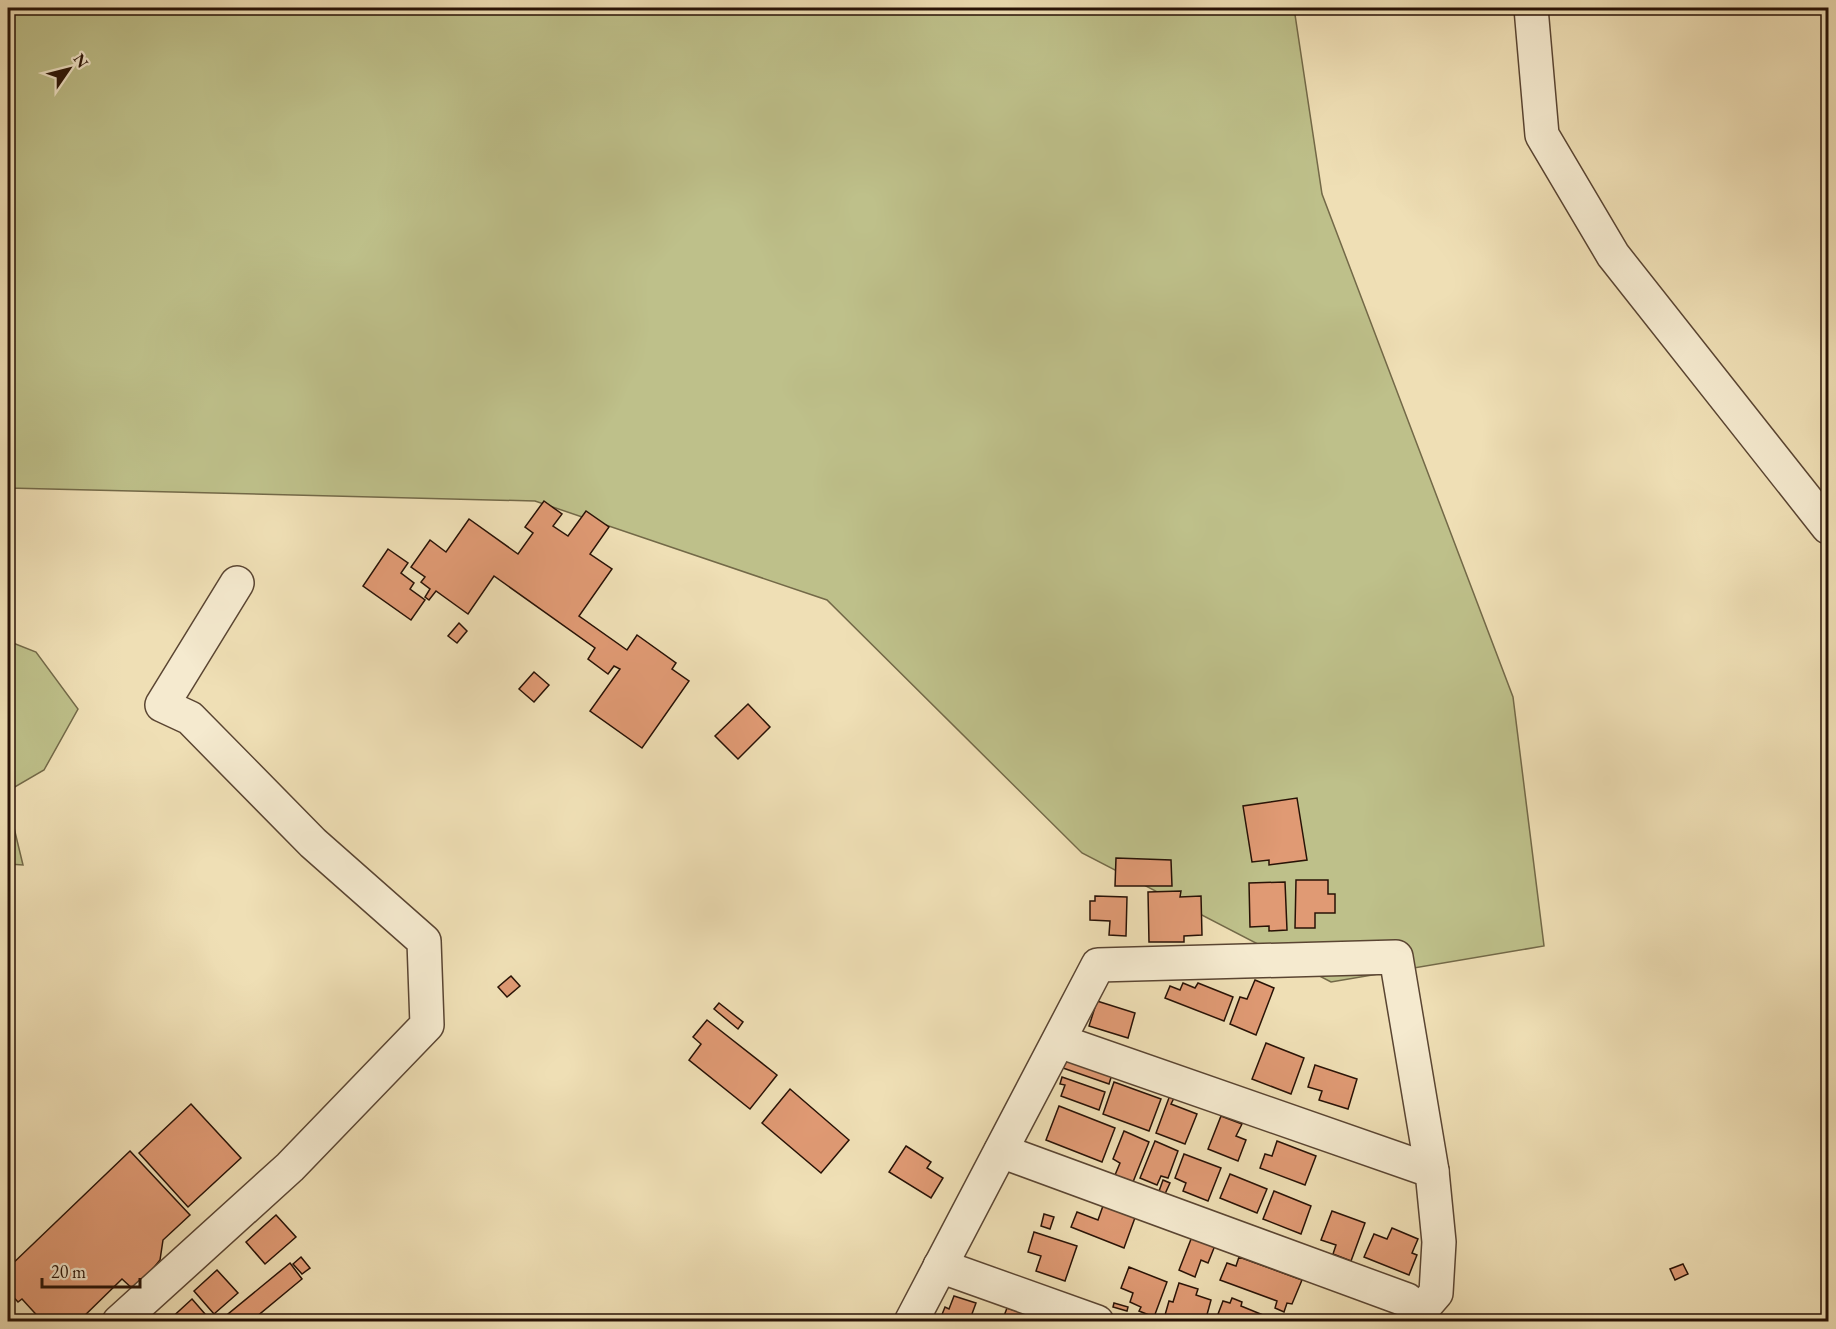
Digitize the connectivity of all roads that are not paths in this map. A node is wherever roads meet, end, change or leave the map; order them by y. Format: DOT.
graph roads {
  1 [pos="1531,8"];
  2 [pos="1828,527"];
  3 [pos="237,583"];
  4 [pos="1059,1041"];
  5 [pos="1001,1151"];
  6 [pos="1432,1171"];
  7 [pos="940,1266"];
  8 [pos="1415,1316"];
  9 [pos="119,1322"];
  10 [pos="911,1322"];
  11 [pos="1097,1322"];
  1 -- 2 [label="street"];
  3 -- 9 [label="street"];
  4 -- 5 [label="street"];
  4 -- 6 [label="street"];
  4 -- 6 [label="street"];
  5 -- 7 [label="street"];
  5 -- 8 [label="street"];
  6 -- 8 [label="street"];
  7 -- 10 [label="street"];
  7 -- 11 [label="street"];
}
